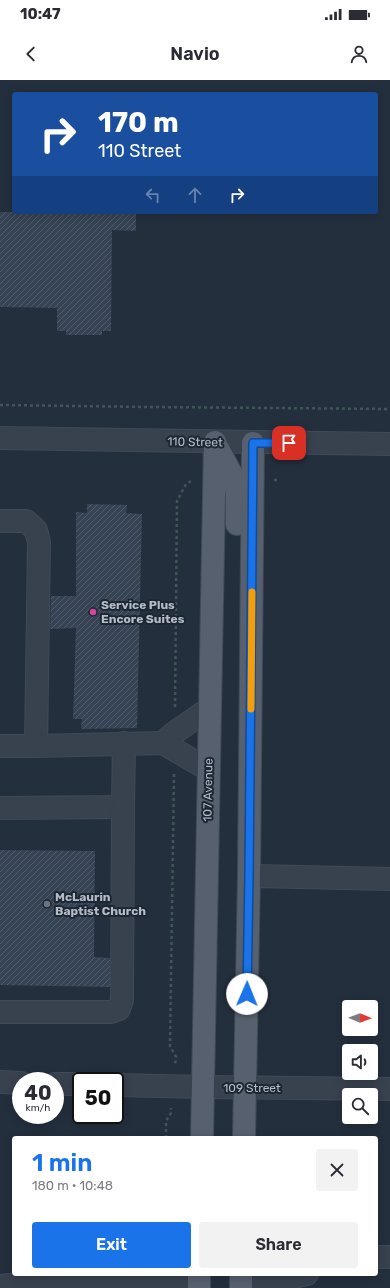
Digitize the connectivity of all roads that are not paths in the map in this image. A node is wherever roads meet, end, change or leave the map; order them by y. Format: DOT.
graph roads {
  1 [pos="0,438"];
  2 [pos="215,442"];
  3 [pos="253,443"];
  4 [pos="390,444"];
  5 [pos="0,521"];
  6 [pos="210,708"];
  7 [pos="124,743"];
  8 [pos="163,743"];
  9 [pos="0,746"];
  10 [pos="36,746"];
  11 [pos="209,770"];
  12 [pos="250,796"];
  13 [pos="123,807"];
  14 [pos="0,808"];
  15 [pos="249,876"];
  16 [pos="390,878"];
  17 [pos="0,1012"];
  18 [pos="0,1082"];
  19 [pos="12,1083"];
  20 [pos="124,1085"];
  21 [pos="203,1087"];
  22 [pos="245,1087"];
  23 [pos="390,1089"];
  24 [pos="202,1136"];
  25 [pos="244,1136"];
  26 [pos="378,1257"];
  27 [pos="390,1257"];
  28 [pos="305,1279"];
  29 [pos="241,1281"];
  30 [pos="199,1282"];
  31 [pos="0,1286"];
  1 -- 2 [label="street, 110 Street"];
  2 -- 3 [label="street, 110 Street"];
  2 -- 6 [label="main road, 107 Avenue"];
  2 -- 12 [label="main road"];
  3 -- 4 [label="street, 110 Street"];
  3 -- 12 [label="main road"];
  5 -- 10 [label="street"];
  6 -- 8 [label="street"];
  6 -- 11 [label="main road, 107 Avenue"];
  7 -- 8 [label="street"];
  7 -- 10 [label="street"];
  7 -- 13 [label="street"];
  8 -- 11 [label="street"];
  9 -- 10 [label="street"];
  11 -- 21 [label="main road, 107 Avenue"];
  12 -- 15 [label="main road"];
  13 -- 14 [label="street"];
  13 -- 17 [label="street"];
  15 -- 16 [label="street"];
  15 -- 22 [label="main road"];
  18 -- 19 [label="street"];
  20 -- 21 [label="street, 109 Street"];
  21 -- 22 [label="street, 109 Street"];
  21 -- 24 [label="main road, 107 Avenue"];
  22 -- 23 [label="street, 109 Street"];
  22 -- 25 [label="main road"];
  26 -- 27 [label="street"];
  28 -- 29 [label="street"];
  30 -- 31 [label="street"];
}
